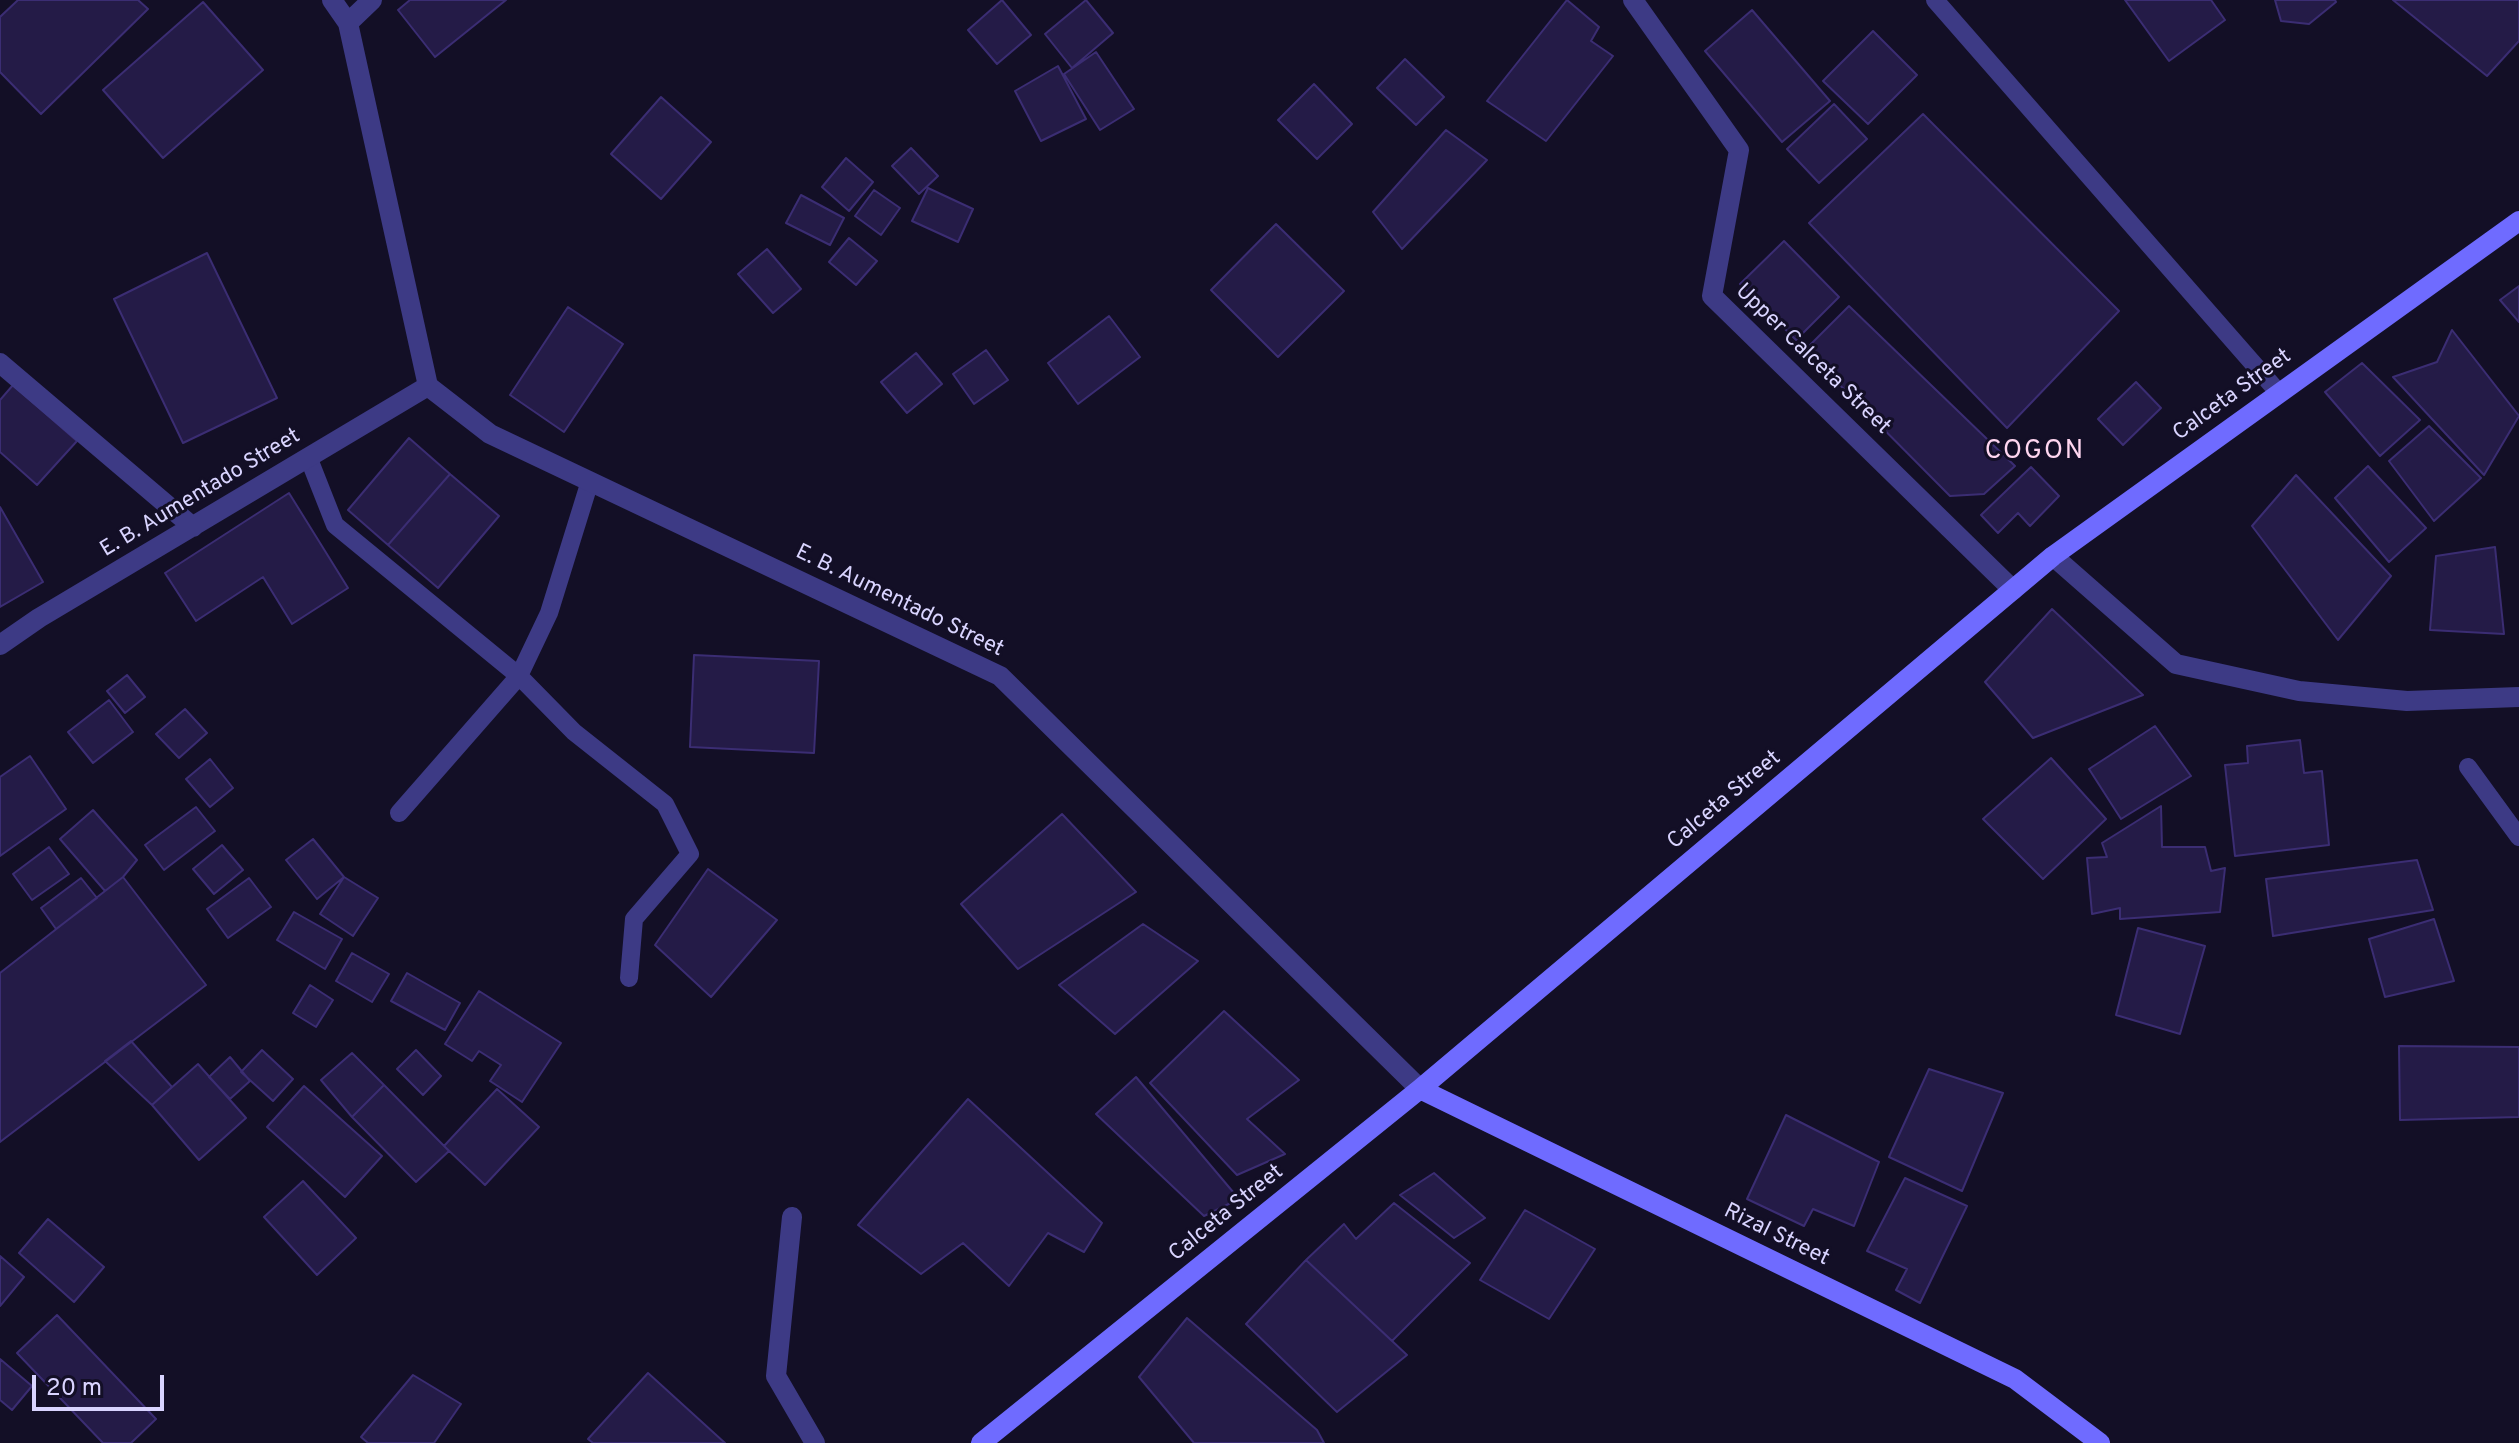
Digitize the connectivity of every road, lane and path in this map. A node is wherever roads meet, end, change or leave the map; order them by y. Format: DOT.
graph roads {
  1 [pos="332,0"];
  2 [pos="372,0"];
  3 [pos="1633,0"];
  4 [pos="1935,0"];
  5 [pos="348,23"];
  6 [pos="2519,221"];
  7 [pos="0,363"];
  8 [pos="428,386"];
  9 [pos="2279,393"];
  10 [pos="309,459"];
  11 [pos="590,481"];
  12 [pos="193,527"];
  13 [pos="2053,556"];
  14 [pos="2013,590"];
  15 [pos="0,645"];
  16 [pos="519,676"];
  17 [pos="2519,697"];
  18 [pos="2468,767"];
  19 [pos="399,813"];
  20 [pos="2519,837"];
  21 [pos="629,978"];
  22 [pos="1420,1089"];
  23 [pos="792,1217"];
  24 [pos="815,1443"];
  25 [pos="981,1443"];
  26 [pos="2100,1443"];
  1 -- 5 [label="street"];
  2 -- 5 [label="street"];
  3 -- 14 [label="street, Upper Calceta Street"];
  4 -- 9 [label="lane"];
  5 -- 8 [label="street"];
  6 -- 9 [label="main road, Calceta Street"];
  7 -- 12 [label="street"];
  8 -- 10 [label="street, E. B. Aumentado Street"];
  8 -- 11 [label="street, E. B. Aumentado Street"];
  9 -- 13 [label="main road, Calceta Street"];
  10 -- 12 [label="street, E. B. Aumentado Street"];
  10 -- 16 [label="lane"];
  11 -- 16 [label="lane"];
  11 -- 22 [label="street, E. B. Aumentado Street"];
  12 -- 15 [label="street, E. B. Aumentado Street"];
  13 -- 14 [label="main road, Calceta Street"];
  13 -- 17 [label="street"];
  14 -- 22 [label="main road, Calceta Street"];
  16 -- 19 [label="lane"];
  16 -- 21 [label="lane"];
  18 -- 20 [label="lane"];
  22 -- 25 [label="main road, Calceta Street"];
  22 -- 26 [label="main road, Rizal Street"];
  23 -- 24 [label="street"];
}
